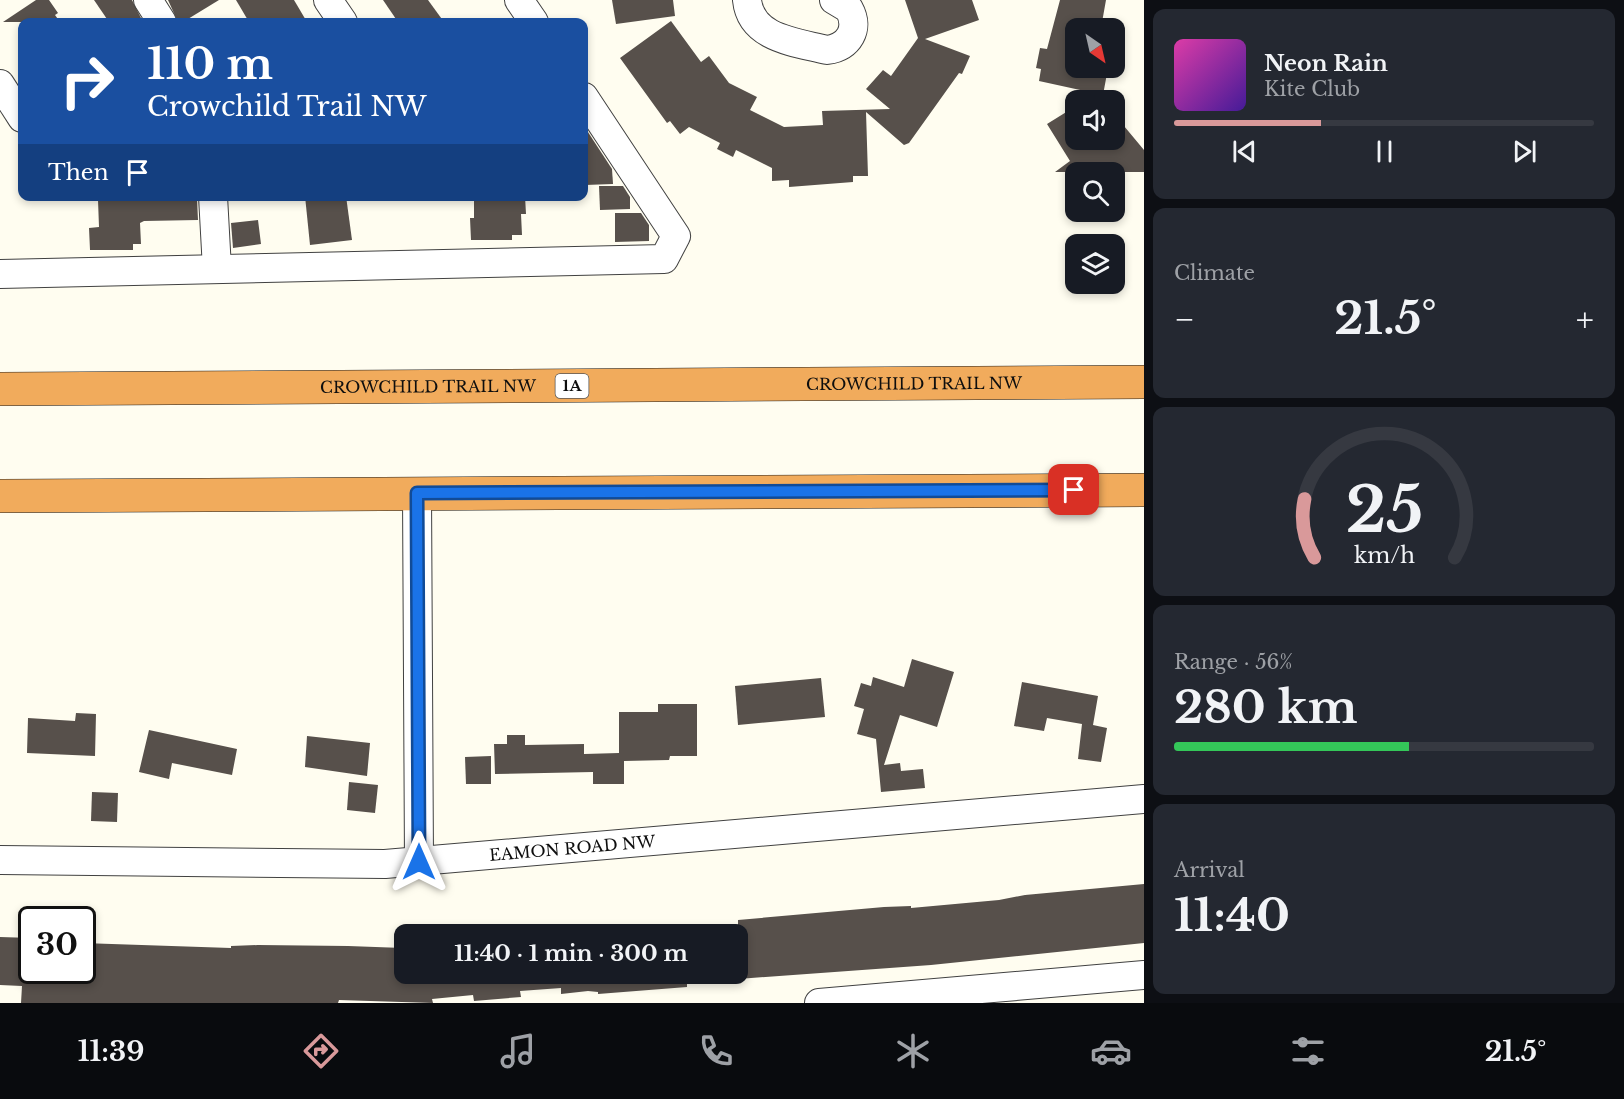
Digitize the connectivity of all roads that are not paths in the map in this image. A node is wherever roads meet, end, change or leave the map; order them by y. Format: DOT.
graph roads {
  1 [pos="148,0"];
  2 [pos="328,0"];
  3 [pos="519,0"];
  4 [pos="747,0"];
  5 [pos="834,0"];
  6 [pos="159,18"];
  7 [pos="340,18"];
  8 [pos="531,18"];
  9 [pos="0,84"];
  10 [pos="588,103"];
  11 [pos="18,112"];
  12 [pos="213,201"];
  13 [pos="217,269"];
  14 [pos="0,274"];
  15 [pos="1144,382"];
  16 [pos="0,389"];
  17 [pos="1144,490"];
  18 [pos="417,493"];
  19 [pos="0,496"];
  20 [pos="1144,799"];
  21 [pos="0,860"];
  22 [pos="419,862"];
  23 [pos="1144,975"];
  24 [pos="819,1003"];
  1 -- 6 [label="street"];
  2 -- 7 [label="street"];
  3 -- 8 [label="street"];
  4 -- 5 [label="street"];
  9 -- 11 [label="street"];
  10 -- 13 [label="street"];
  12 -- 13 [label="street"];
  13 -- 14 [label="street"];
  15 -- 16 [label="highway, CROWCHILD TRAIL NW / 1A"];
  17 -- 18 [label="highway"];
  18 -- 19 [label="highway"];
  18 -- 22 [label="street"];
  20 -- 22 [label="street, EAMON ROAD NW"];
  21 -- 22 [label="street, EAMON ROAD NW"];
  23 -- 24 [label="street"];
}
